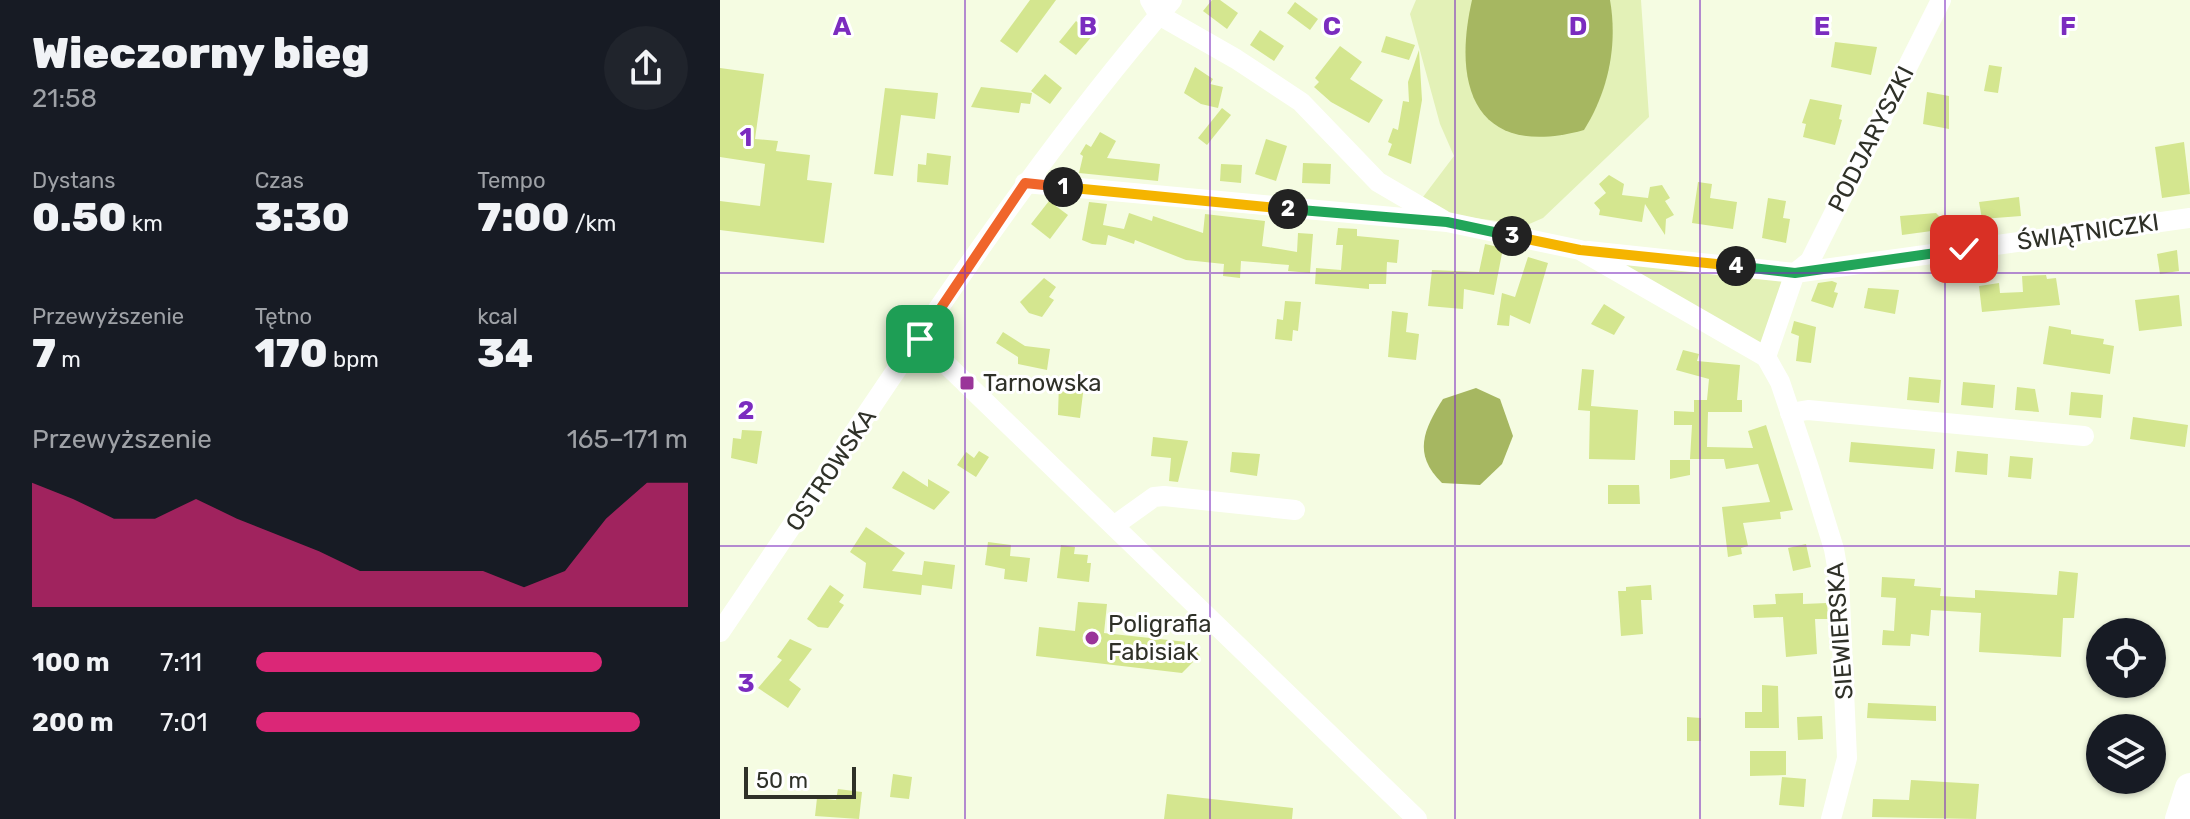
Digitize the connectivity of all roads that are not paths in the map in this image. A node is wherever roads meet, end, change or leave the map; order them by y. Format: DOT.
graph roads {
  1 [pos="1941,0"];
  2 [pos="1160,5"];
  3 [pos="1378,182"];
  4 [pos="1025,183"];
  5 [pos="1367,216"];
  6 [pos="2190,218"];
  7 [pos="1447,222"];
  8 [pos="1580,250"];
  9 [pos="1795,273"];
  10 [pos="920,339"];
  11 [pos="1766,357"];
  12 [pos="1790,413"];
  13 [pos="2084,436"];
  14 [pos="1295,510"];
  15 [pos="1115,525"];
  16 [pos="720,632"];
  17 [pos="2190,788"];
  18 [pos="1417,819"];
  19 [pos="1831,819"];
  20 [pos="2180,819"];
  1 -- 9 [label="street, PODJARYSZKI"];
  2 -- 3 [label="street, ŚWIĄTNICZKI"];
  2 -- 4 [label="street, OSTROWSKA"];
  3 -- 5 [label="street"];
  3 -- 7 [label="street, ŚWIĄTNICZKI"];
  4 -- 5 [label="street, ŚWIĄTNICZKI"];
  4 -- 10 [label="street, OSTROWSKA"];
  5 -- 7 [label="street, ŚWIĄTNICZKI"];
  6 -- 9 [label="street, ŚWIĄTNICZKI"];
  7 -- 8 [label="street, ŚWIĄTNICZKI"];
  8 -- 9 [label="street, ŚWIĄTNICZKI"];
  8 -- 11 [label="street, ŚWIĄTNICZKI"];
  9 -- 11 [label="street"];
  10 -- 15 [label="street"];
  10 -- 16 [label="street, OSTROWSKA"];
  11 -- 12 [label="street, SIEWIERSKA"];
  12 -- 13 [label="street"];
  12 -- 19 [label="street, SIEWIERSKA"];
  14 -- 15 [label="street"];
  15 -- 18 [label="street"];
  17 -- 20 [label="highway"];
}
